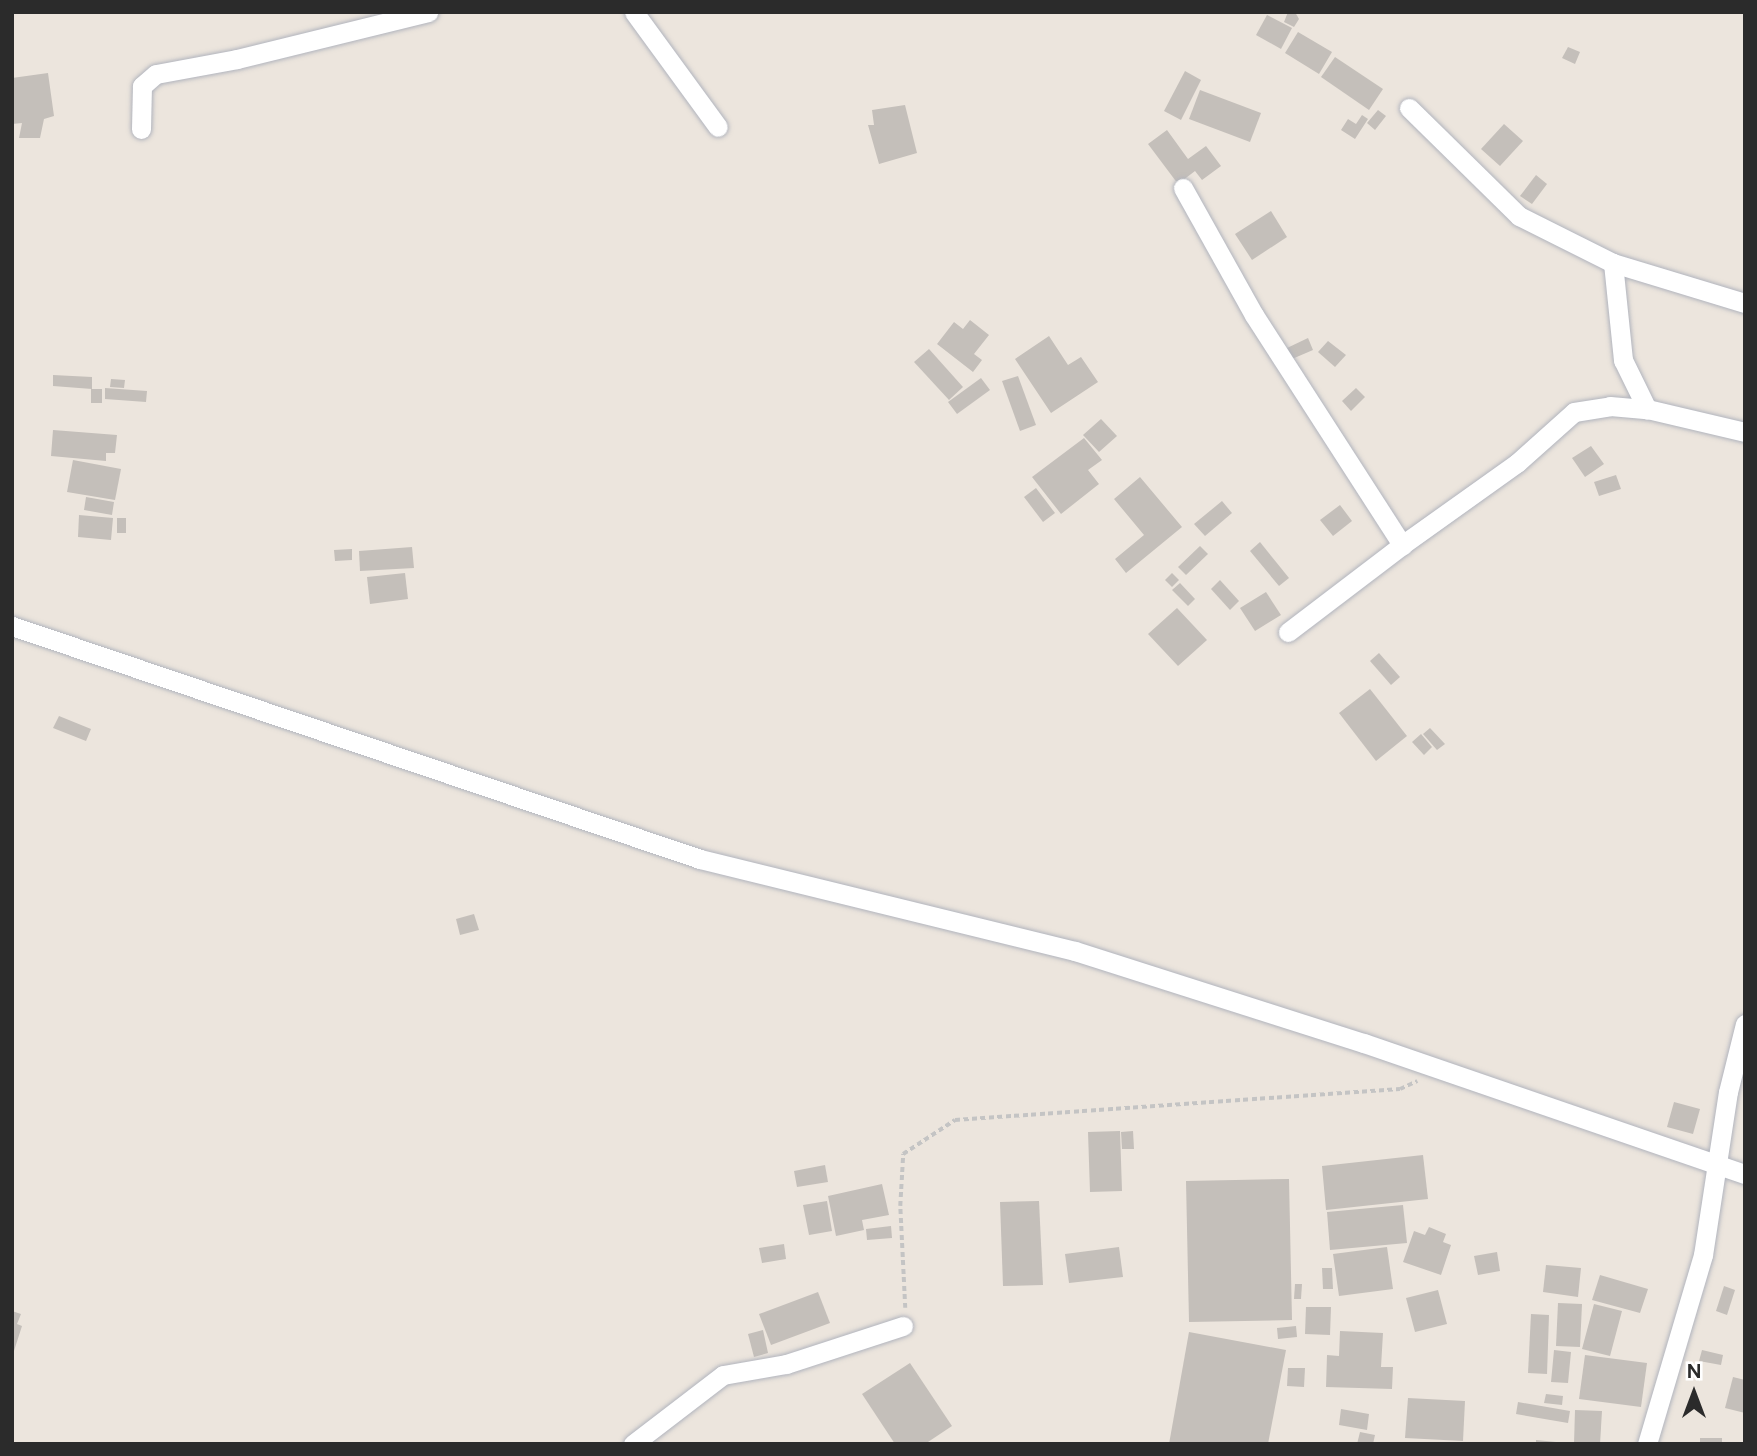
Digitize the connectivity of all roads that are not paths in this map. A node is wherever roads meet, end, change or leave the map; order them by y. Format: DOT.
graph roads {
  1 [pos="428,12"];
  2 [pos="634,12"];
  3 [pos="1409,108"];
  4 [pos="718,127"];
  5 [pos="141,129"];
  6 [pos="1184,188"];
  7 [pos="1613,263"];
  8 [pos="1745,303"];
  9 [pos="1647,409"];
  10 [pos="1745,432"];
  11 [pos="1402,545"];
  12 [pos="12,626"];
  13 [pos="1288,632"];
  14 [pos="1745,1024"];
  15 [pos="1717,1165"];
  16 [pos="1745,1174"];
  17 [pos="903,1326"];
  18 [pos="633,1444"];
  19 [pos="1647,1444"];
  1 -- 5 [label="street"];
  2 -- 4 [label="street"];
  3 -- 7 [label="street"];
  6 -- 11 [label="street"];
  7 -- 8 [label="street"];
  7 -- 9 [label="street"];
  9 -- 10 [label="street"];
  9 -- 11 [label="street"];
  11 -- 13 [label="street"];
  12 -- 15 [label="street"];
  14 -- 15 [label="street"];
  15 -- 16 [label="street"];
  15 -- 19 [label="street"];
  17 -- 18 [label="street"];
}
